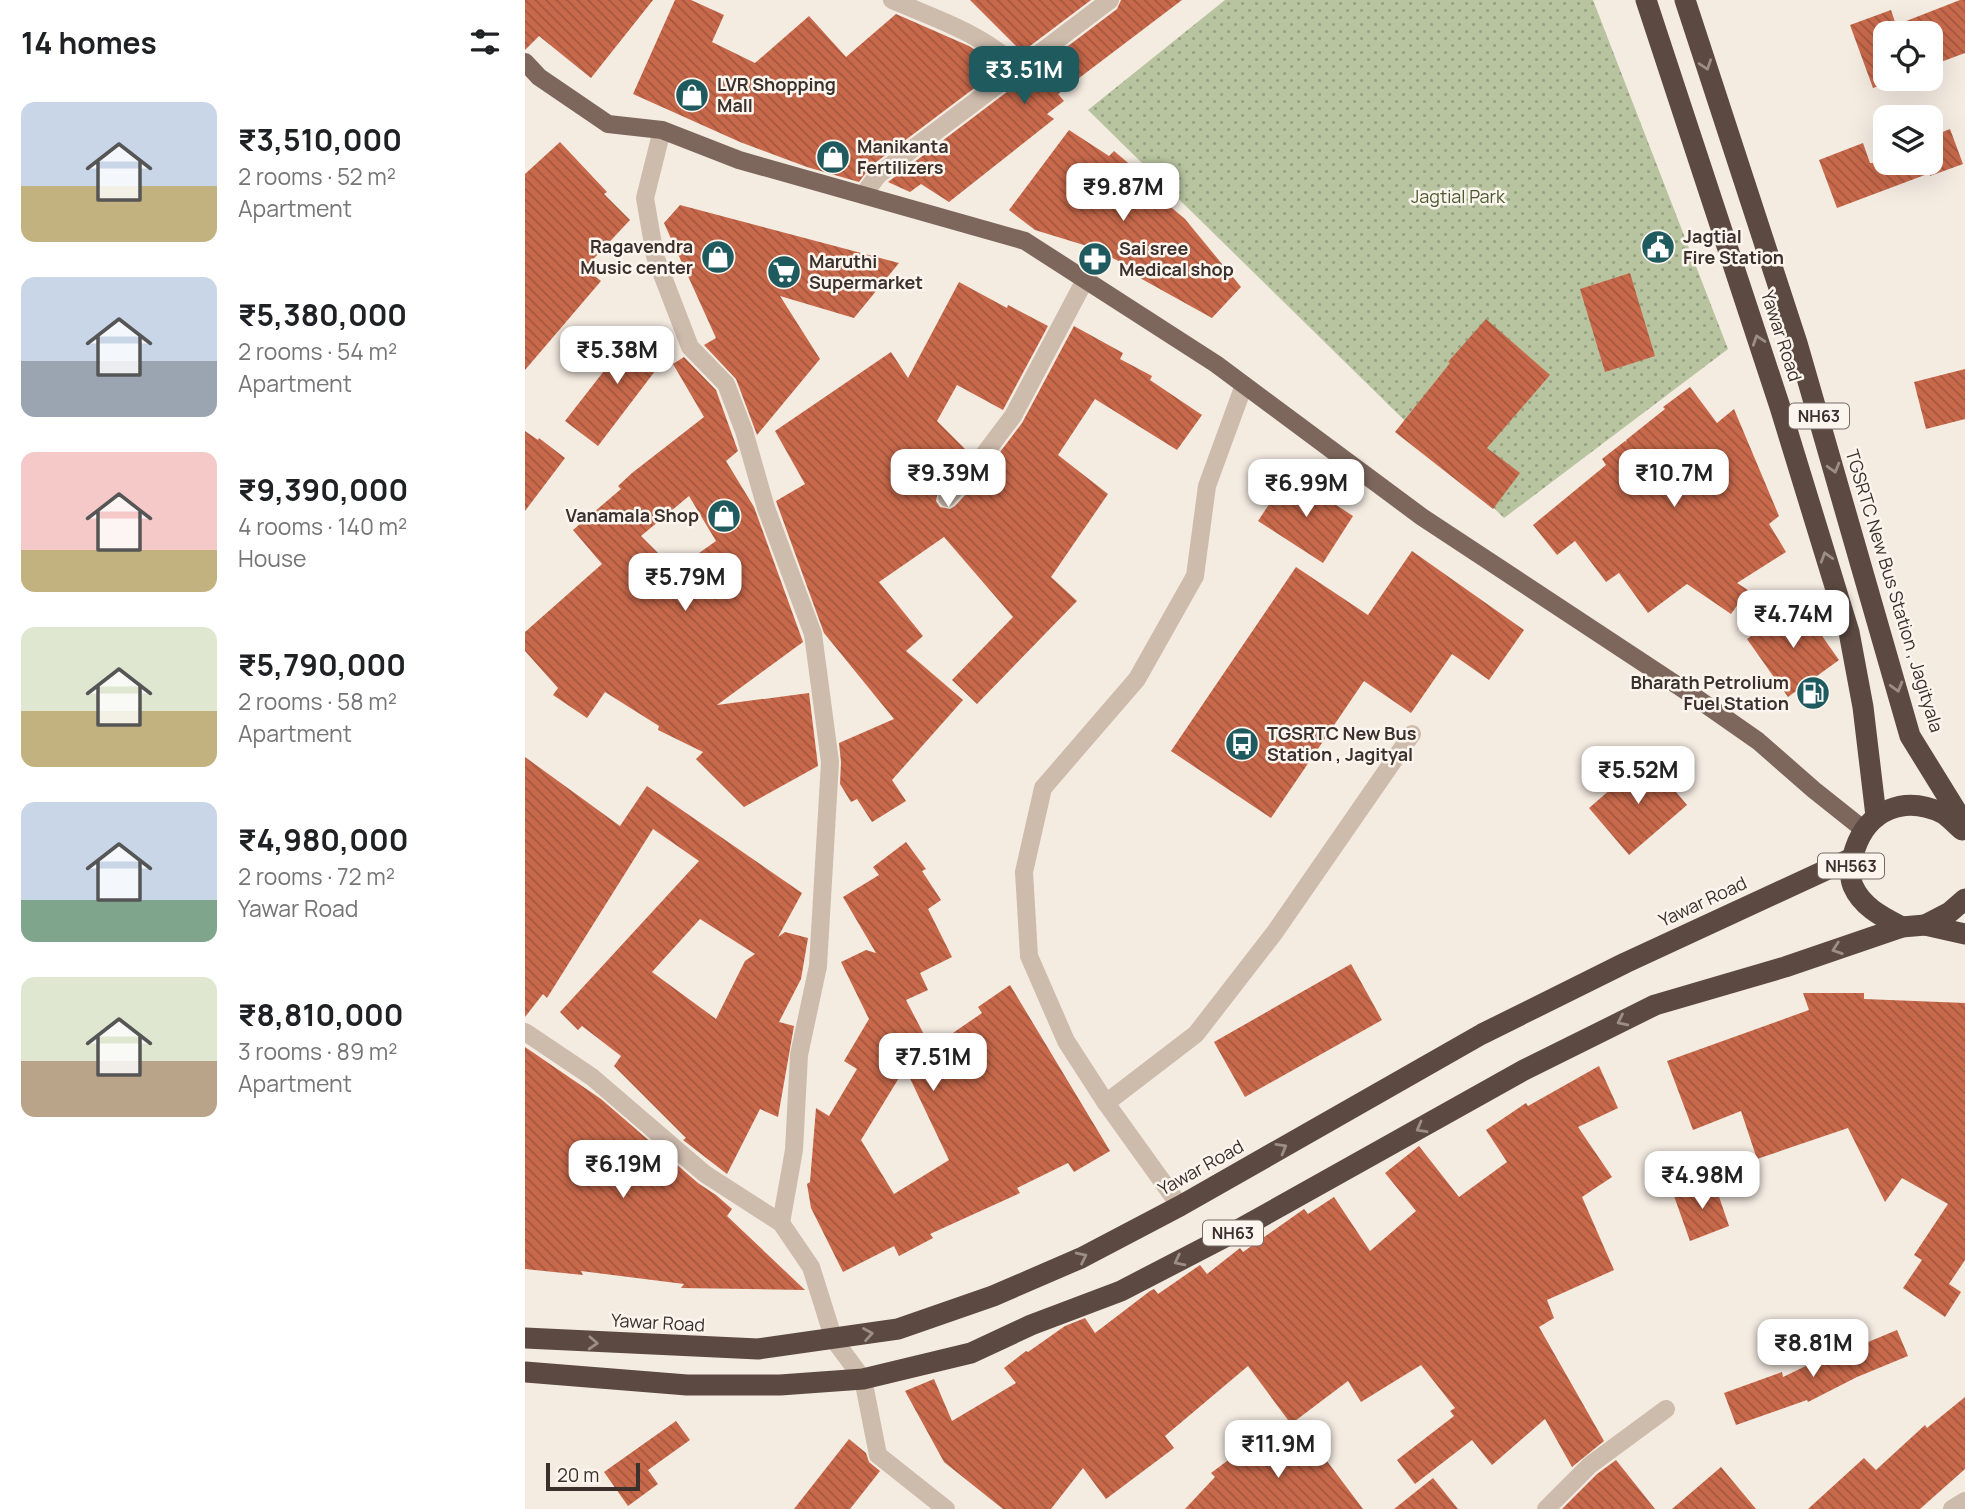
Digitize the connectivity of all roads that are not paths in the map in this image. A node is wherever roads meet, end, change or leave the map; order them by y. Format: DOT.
graph roads {
  1 [pos="892,0"];
  2 [pos="1110,0"];
  3 [pos="1646,0"];
  4 [pos="1685,0"];
  5 [pos="525,62"];
  6 [pos="1019,68"];
  7 [pos="662,130"];
  8 [pos="863,195"];
  9 [pos="1085,280"];
  10 [pos="1244,385"];
  11 [pos="947,498"];
  12 [pos="1412,734"];
  13 [pos="1869,822"];
  14 [pos="1965,825"];
  15 [pos="1965,833"];
  16 [pos="1852,858"];
  17 [pos="1965,899"];
  18 [pos="1925,925"];
  19 [pos="1902,927"];
  20 [pos="1965,934"];
  21 [pos="525,1032"];
  22 [pos="1106,1102"];
  23 [pos="1180,1206"];
  24 [pos="781,1223"];
  25 [pos="525,1338"];
  26 [pos="834,1340"];
  27 [pos="525,1372"];
  28 [pos="863,1379"];
  29 [pos="1666,1409"];
  30 [pos="878,1455"];
  31 [pos="1965,1501"];
  32 [pos="927,1509"];
  33 [pos="946,1509"];
  34 [pos="1546,1509"];
  35 [pos="1952,1509"];
  1 -- 6 [label="street"];
  2 -- 6 [label="street"];
  13 -- 3 [label="highway, Yawar Road / NH63, one-way"];
  4 -- 14 [label="highway, TGSRTC New Bus Station , Jagityala / NH63, one-way"];
  5 -- 7 [label="main road"];
  6 -- 8 [label="street"];
  7 -- 8 [label="main road"];
  7 -- 24 [label="street"];
  8 -- 9 [label="main road"];
  9 -- 10 [label="main road"];
  9 -- 11 [label="street"];
  10 -- 13 [label="main road"];
  10 -- 22 [label="street"];
  12 -- 22 [label="street"];
  13 -- 15 [label="highway"];
  13 -- 16 [label="highway, NH563"];
  16 -- 19 [label="highway, NH563"];
  23 -- 16 [label="highway, Yawar Road / NH63, one-way"];
  17 -- 18 [label="highway"];
  18 -- 19 [label="highway"];
  18 -- 20 [label="highway"];
  19 -- 28 [label="highway, NH63, one-way"];
  21 -- 24 [label="street"];
  22 -- 23 [label="street"];
  26 -- 23 [label="highway, Yawar Road / NH63, one-way"];
  24 -- 26 [label="street"];
  25 -- 26 [label="highway, Yawar Road / NH63, one-way"];
  26 -- 28 [label="street"];
  27 -- 28 [label="highway, NH63"];
  28 -- 30 [label="street"];
  29 -- 34 [label="street"];
  30 -- 32 [label="street"];
  30 -- 33 [label="street"];
  31 -- 35 [label="street"];
}
